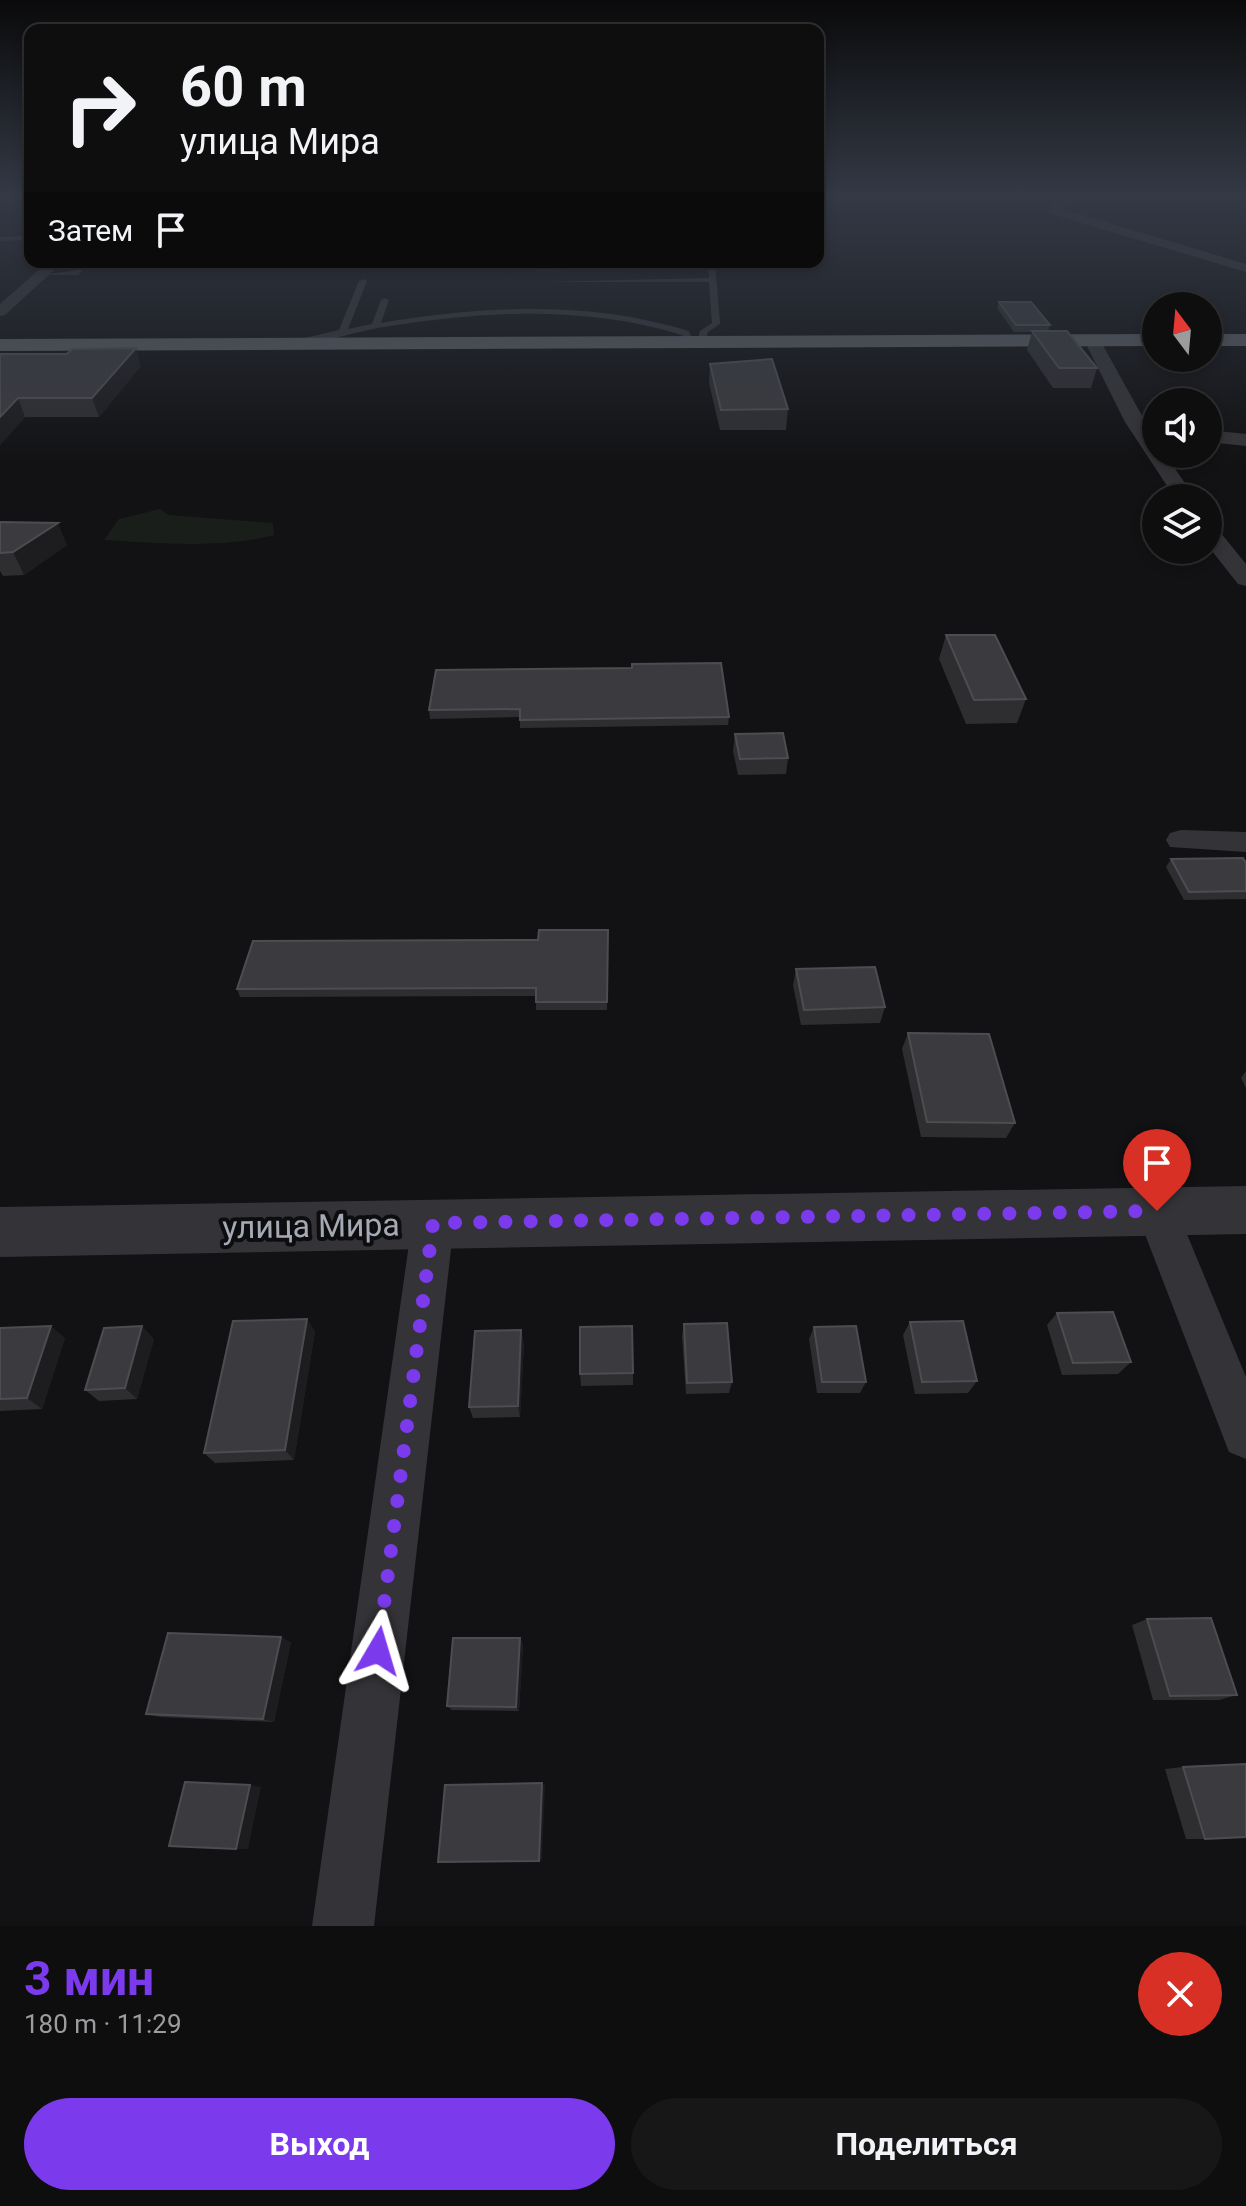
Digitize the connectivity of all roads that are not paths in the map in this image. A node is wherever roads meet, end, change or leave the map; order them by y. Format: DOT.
graph roads {
  1 [pos="31,285"];
  2 [pos="361,285"];
  3 [pos="714,285"];
  4 [pos="385,300"];
  5 [pos="0,312"];
  6 [pos="376,324"];
  7 [pos="343,330"];
  8 [pos="1092,340"];
  9 [pos="1142,340"];
  10 [pos="1222,340"];
  11 [pos="1246,340"];
  12 [pos="695,342"];
  13 [pos="291,344"];
  14 [pos="0,345"];
  15 [pos="1142,422"];
  16 [pos="1222,437"];
  17 [pos="1246,440"];
  18 [pos="1222,549"];
  19 [pos="1246,579"];
  20 [pos="1181,840"];
  21 [pos="1246,842"];
  22 [pos="1246,1210"];
  23 [pos="1157,1211"];
  24 [pos="433,1223"];
  25 [pos="0,1232"];
  26 [pos="1246,1435"];
  27 [pos="343,1926"];
  1 -- 5 [label="street"];
  2 -- 7 [label="lane"];
  3 -- 12 [label="lane"];
  4 -- 6 [label="lane"];
  6 -- 7 [label="lane"];
  6 -- 12 [label="lane"];
  7 -- 13 [label="lane"];
  8 -- 9 [label="highway"];
  8 -- 12 [label="highway"];
  8 -- 15 [label="street"];
  10 -- 11 [label="highway"];
  12 -- 13 [label="highway"];
  13 -- 14 [label="highway"];
  16 -- 17 [label="street"];
  18 -- 19 [label="street"];
  20 -- 21 [label="street"];
  22 -- 23 [label="street, улица Мира"];
  23 -- 24 [label="street, улица Мира"];
  23 -- 26 [label="street"];
  24 -- 25 [label="street, улица Мира"];
  24 -- 27 [label="street"];
}
